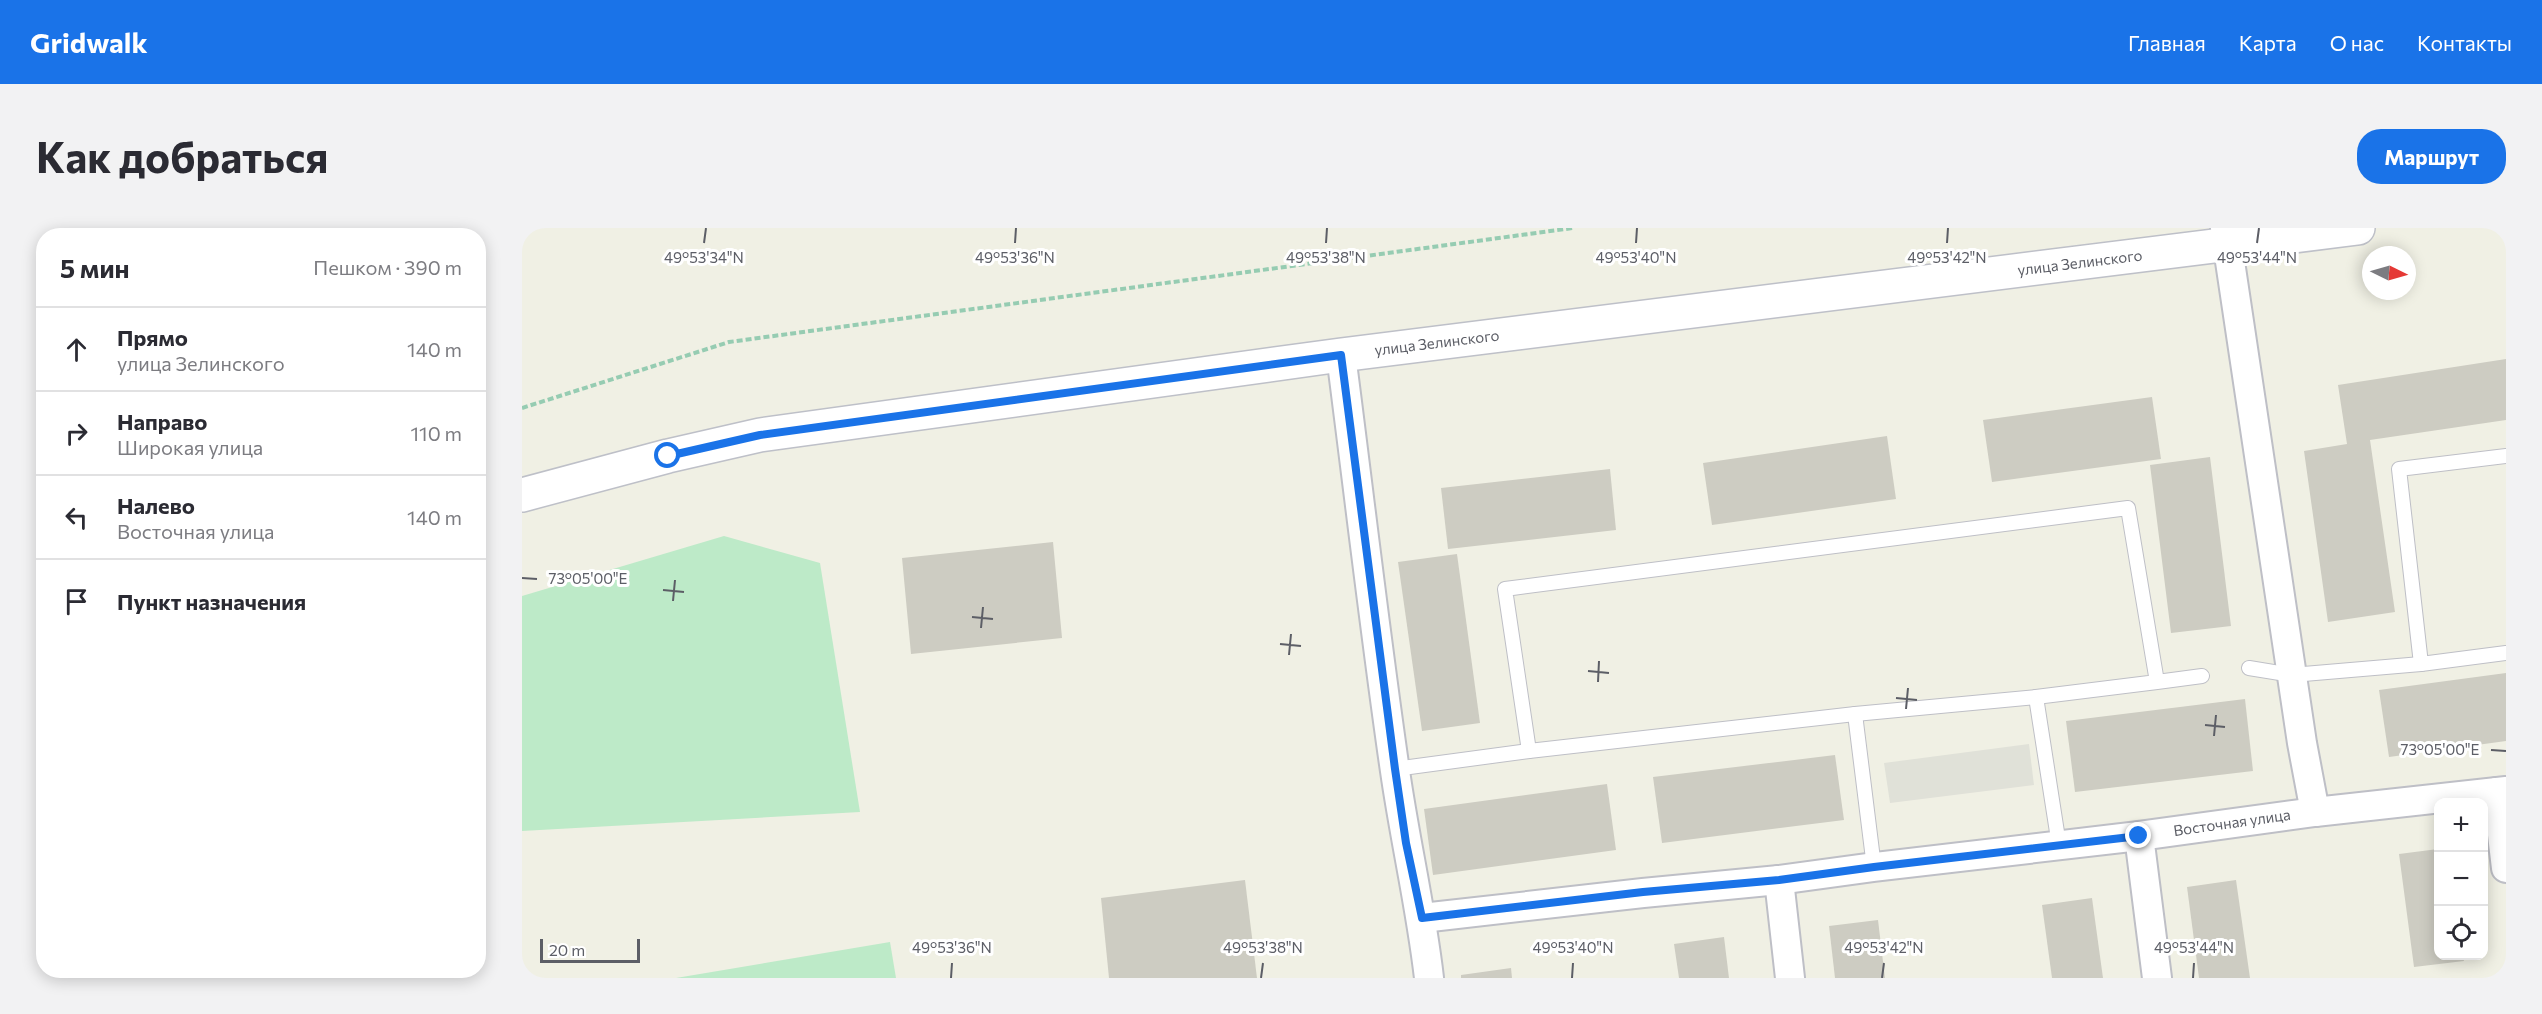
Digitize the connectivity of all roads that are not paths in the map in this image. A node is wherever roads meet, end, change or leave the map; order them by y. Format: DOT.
graph roads {
  1 [pos="2358,228"];
  2 [pos="2227,236"];
  3 [pos="1341,355"];
  4 [pos="2506,456"];
  5 [pos="522,495"];
  6 [pos="2506,653"];
  7 [pos="2421,664"];
  8 [pos="2249,668"];
  9 [pos="2292,675"];
  10 [pos="2202,676"];
  11 [pos="2157,682"];
  12 [pos="2036,697"];
  13 [pos="1855,714"];
  14 [pos="1529,751"];
  15 [pos="1395,769"];
  16 [pos="2501,791"];
  17 [pos="2314,812"];
  18 [pos="2139,836"];
  19 [pos="2059,845"];
  20 [pos="1874,867"];
  21 [pos="2506,867"];
  22 [pos="1779,880"];
  23 [pos="1422,918"];
  24 [pos="1429,978"];
  25 [pos="1790,978"];
  26 [pos="2157,978"];
  1 -- 2 [label="main road, улица Зелинского"];
  2 -- 3 [label="main road, улица Зелинского"];
  2 -- 9 [label="street"];
  3 -- 5 [label="main road, улица Зелинского"];
  3 -- 15 [label="street"];
  4 -- 7 [label="lane"];
  6 -- 7 [label="lane"];
  7 -- 9 [label="lane"];
  8 -- 9 [label="lane"];
  9 -- 17 [label="street"];
  10 -- 11 [label="lane"];
  11 -- 12 [label="lane"];
  11 -- 14 [label="lane"];
  12 -- 13 [label="lane"];
  12 -- 19 [label="lane"];
  13 -- 14 [label="lane"];
  13 -- 20 [label="lane"];
  14 -- 15 [label="lane"];
  15 -- 23 [label="street"];
  16 -- 17 [label="street, Восточная улица"];
  16 -- 21 [label="street"];
  17 -- 18 [label="street, Восточная улица"];
  18 -- 19 [label="street, Восточная улица"];
  18 -- 26 [label="street"];
  19 -- 20 [label="street, Восточная улица"];
  20 -- 22 [label="street, Восточная улица"];
  22 -- 23 [label="street, Восточная улица"];
  22 -- 25 [label="street"];
  23 -- 24 [label="street"];
}
